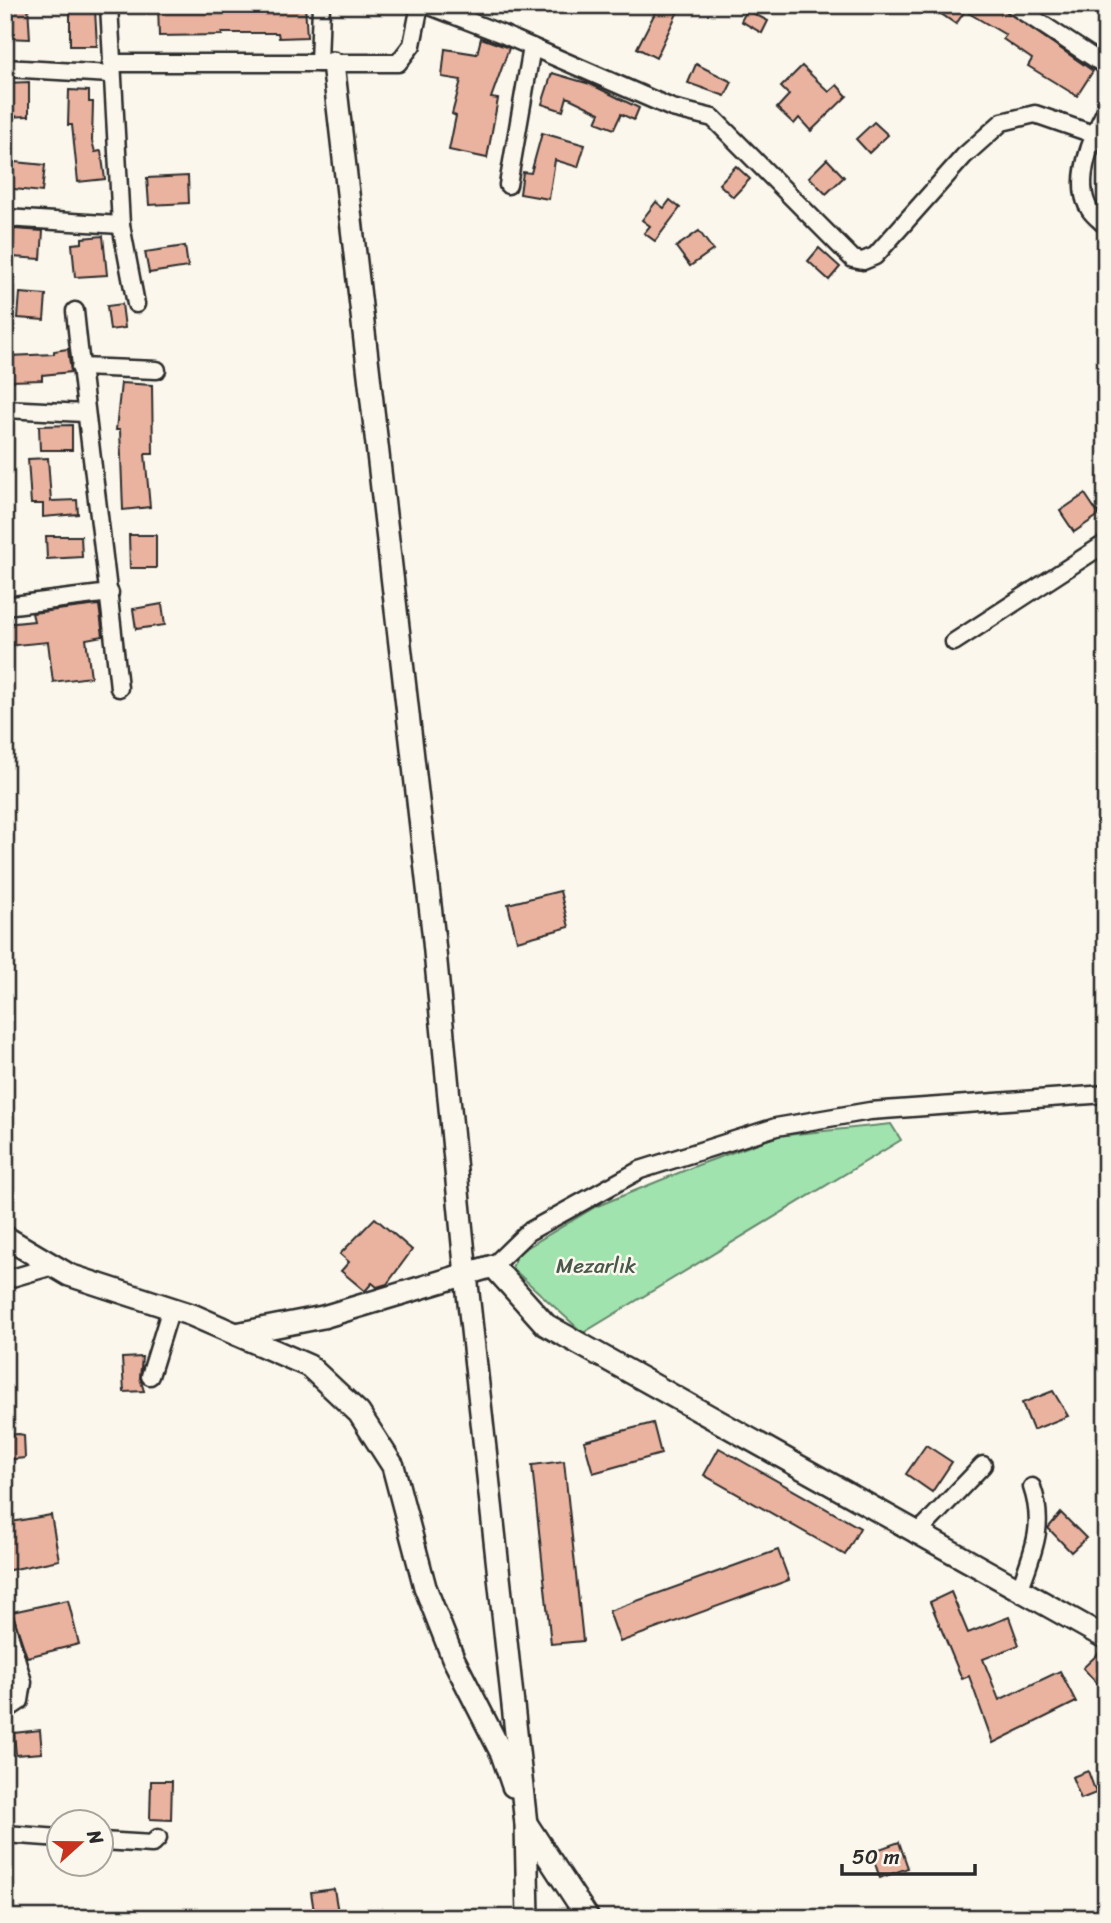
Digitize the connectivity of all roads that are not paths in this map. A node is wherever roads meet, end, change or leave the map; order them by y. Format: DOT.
graph roads {
  1 [pos="108,5"];
  2 [pos="321,5"];
  3 [pos="419,5"];
  4 [pos="427,5"];
  5 [pos="1013,5"];
  6 [pos="532,47"];
  7 [pos="326,63"];
  8 [pos="1106,66"];
  9 [pos="5,68"];
  10 [pos="111,69"];
  11 [pos="1106,110"];
  12 [pos="1093,134"];
  13 [pos="508,185"];
  14 [pos="5,218"];
  15 [pos="121,225"];
  16 [pos="1106,226"];
  17 [pos="136,304"];
  18 [pos="75,311"];
  19 [pos="80,367"];
  20 [pos="157,369"];
  21 [pos="5,409"];
  22 [pos="84,413"];
  23 [pos="1106,543"];
  24 [pos="110,593"];
  25 [pos="5,606"];
  26 [pos="954,642"];
  27 [pos="119,688"];
  28 [pos="1106,1094"];
  29 [pos="5,1237"];
  30 [pos="53,1266"];
  31 [pos="493,1266"];
  32 [pos="466,1275"];
  33 [pos="5,1280"];
  34 [pos="171,1308"];
  35 [pos="236,1334"];
  36 [pos="150,1377"];
  37 [pos="983,1465"];
  38 [pos="1032,1487"];
  39 [pos="916,1535"];
  40 [pos="1019,1591"];
  41 [pos="5,1620"];
  42 [pos="1103,1634"];
  43 [pos="5,1710"];
  44 [pos="526,1824"];
  45 [pos="5,1835"];
  46 [pos="46,1837"];
  47 [pos="158,1838"];
  48 [pos="116,1842"];
  49 [pos="528,1918"];
  50 [pos="588,1918"];
  1 -- 10 [label="street"];
  2 -- 7 [label="street"];
  3 -- 7 [label="street"];
  4 -- 6 [label="street"];
  5 -- 8 [label="street"];
  6 -- 12 [label="street"];
  6 -- 13 [label="street"];
  7 -- 10 [label="street"];
  7 -- 32 [label="street"];
  9 -- 10 [label="street"];
  10 -- 15 [label="street"];
  11 -- 12 [label="street"];
  12 -- 16 [label="street"];
  14 -- 15 [label="street"];
  15 -- 17 [label="street"];
  18 -- 19 [label="street"];
  19 -- 20 [label="street"];
  19 -- 22 [label="street"];
  21 -- 22 [label="street"];
  22 -- 24 [label="street"];
  23 -- 26 [label="street"];
  24 -- 25 [label="street"];
  24 -- 27 [label="street"];
  28 -- 31 [label="street"];
  29 -- 30 [label="street"];
  30 -- 33 [label="street"];
  30 -- 34 [label="street"];
  31 -- 32 [label="street"];
  31 -- 39 [label="street"];
  32 -- 35 [label="street"];
  32 -- 44 [label="street"];
  34 -- 35 [label="street"];
  34 -- 36 [label="street"];
  35 -- 44 [label="street"];
  37 -- 39 [label="street"];
  38 -- 40 [label="street"];
  39 -- 40 [label="street"];
  40 -- 42 [label="street"];
  41 -- 43 [label="street"];
  44 -- 49 [label="street"];
  44 -- 50 [label="street"];
  45 -- 46 [label="street"];
  47 -- 48 [label="street"];
}
